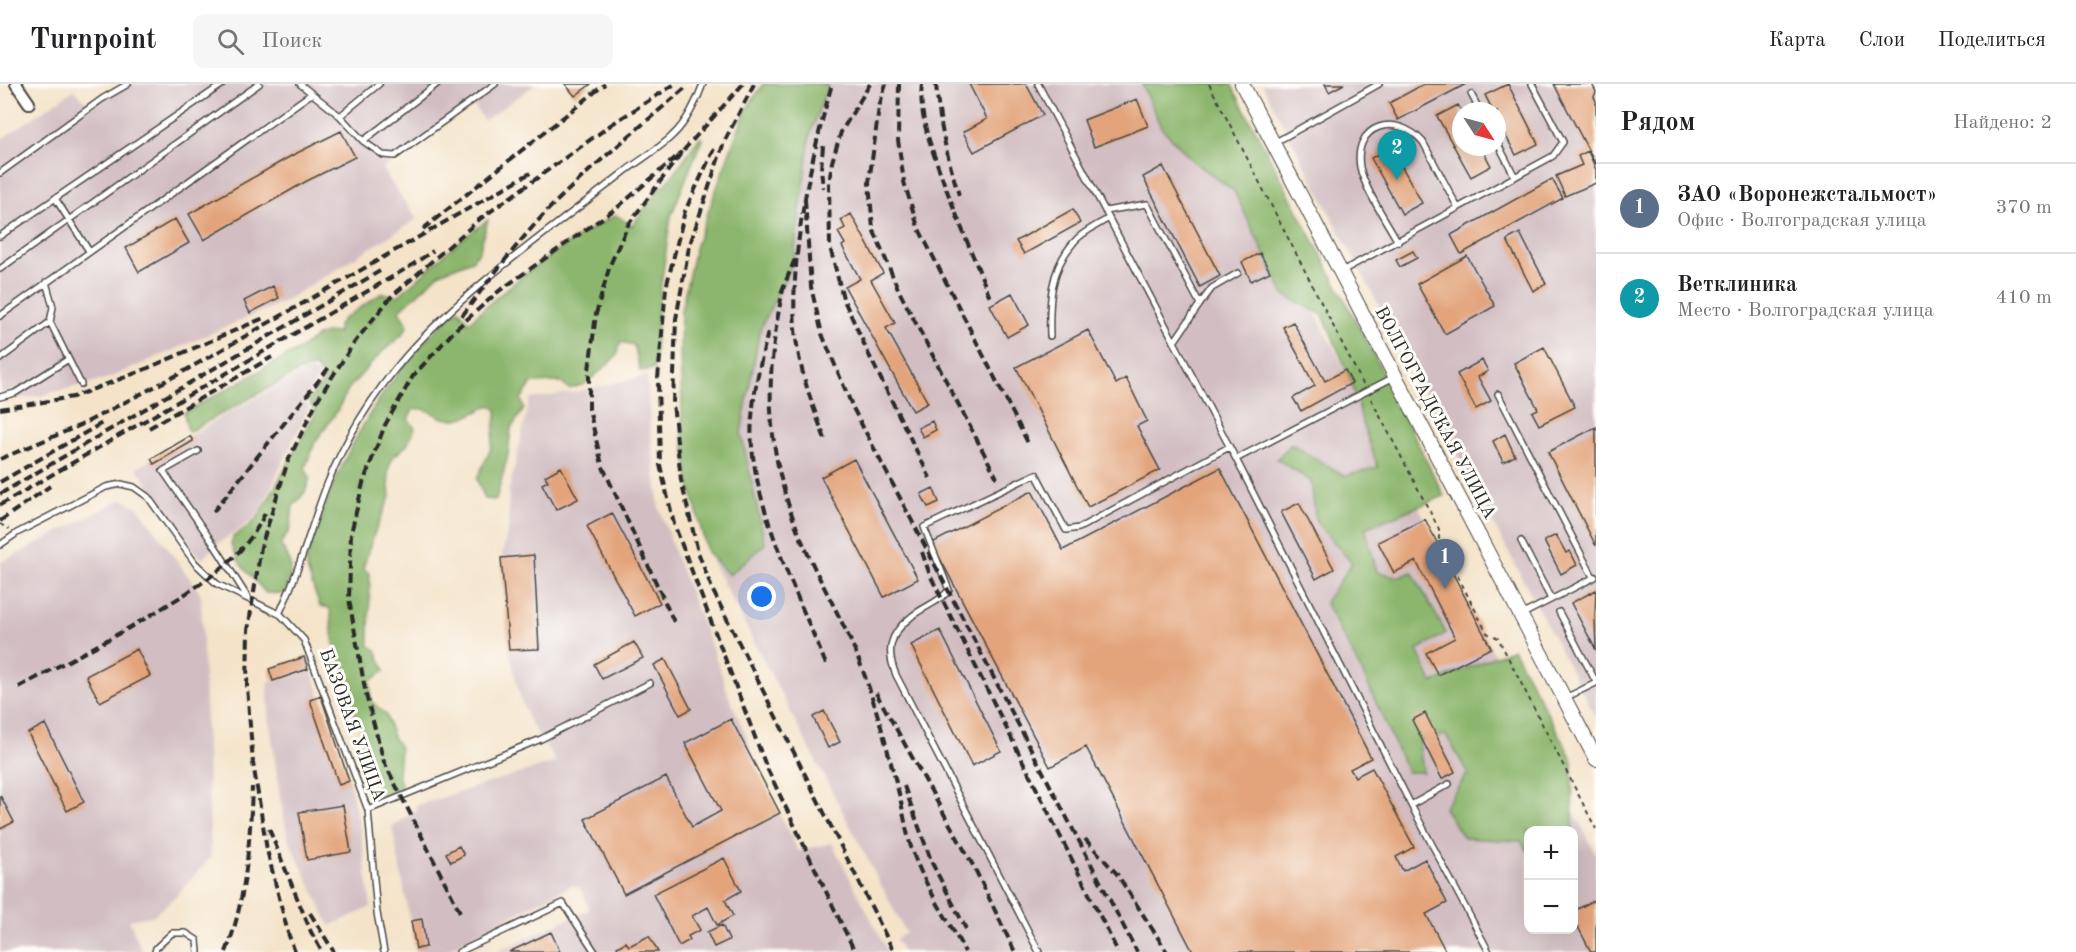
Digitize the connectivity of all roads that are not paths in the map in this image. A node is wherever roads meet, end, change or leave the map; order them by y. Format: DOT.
graph roads {
  1 [pos="16,84"];
  2 [pos="128,84"];
  3 [pos="223,84"];
  4 [pos="259,84"];
  5 [pos="379,84"];
  6 [pos="436,84"];
  7 [pos="495,84"];
  8 [pos="702,84"];
  9 [pos="1038,84"];
  10 [pos="1242,84"];
  11 [pos="1379,84"];
  12 [pos="1532,84"];
  13 [pos="302,85"];
  14 [pos="311,94"];
  15 [pos="1471,94"];
  16 [pos="1475,102"];
  17 [pos="29,103"];
  18 [pos="340,116"];
  19 [pos="363,141"];
  20 [pos="1273,144"];
  21 [pos="1504,156"];
  22 [pos="0,173"];
  23 [pos="1515,177"];
  24 [pos="55,198"];
  25 [pos="1458,208"];
  26 [pos="1105,212"];
  27 [pos="1108,218"];
  28 [pos="69,222"];
  29 [pos="0,236"];
  30 [pos="1398,242"];
  31 [pos="89,251"];
  32 [pos="0,269"];
  33 [pos="1340,272"];
  34 [pos="1238,273"];
  35 [pos="46,282"];
  36 [pos="1200,303"];
  37 [pos="0,316"];
  38 [pos="50,322"];
  39 [pos="1050,336"];
  40 [pos="1174,342"];
  41 [pos="0,359"];
  42 [pos="68,360"];
  43 [pos="1395,376"];
  44 [pos="81,384"];
  45 [pos="1498,394"];
  46 [pos="0,397"];
  47 [pos="1229,447"];
  48 [pos="198,451"];
  49 [pos="1236,459"];
  50 [pos="1521,541"];
  51 [pos="0,545"];
  52 [pos="1595,577"];
  53 [pos="1551,599"];
  54 [pos="249,600"];
  55 [pos="1559,612"];
  56 [pos="279,614"];
  57 [pos="1521,615"];
  58 [pos="1596,682"];
  59 [pos="650,683"];
  60 [pos="1564,699"];
  61 [pos="1596,759"];
  62 [pos="1449,784"];
  63 [pos="1411,805"];
  64 [pos="368,810"];
  65 [pos="155,952"];
  66 [pos="198,952"];
  67 [pos="384,952"];
  68 [pos="459,952"];
  69 [pos="595,952"];
  70 [pos="1039,952"];
  71 [pos="1489,952"];
  1 -- 17 [label="street"];
  2 -- 22 [label="lane"];
  3 -- 24 [label="lane"];
  4 -- 28 [label="lane"];
  5 -- 18 [label="lane"];
  6 -- 19 [label="lane"];
  7 -- 19 [label="lane"];
  8 -- 56 [label="lane"];
  9 -- 26 [label="lane"];
  10 -- 20 [label="main road, ВОЛГОГРАДСКАЯ УЛИЦА"];
  11 -- 20 [label="lane"];
  12 -- 23 [label="lane"];
  13 -- 14 [label="lane"];
  14 -- 18 [label="lane"];
  14 -- 31 [label="lane"];
  15 -- 16 [label="lane"];
  18 -- 19 [label="lane"];
  20 -- 33 [label="main road, ВОЛГОГРАДСКАЯ УЛИЦА"];
  21 -- 23 [label="lane"];
  23 -- 25 [label="lane"];
  24 -- 28 [label="lane"];
  24 -- 29 [label="lane"];
  25 -- 30 [label="lane"];
  25 -- 30 [label="lane"];
  26 -- 27 [label="lane"];
  26 -- 36 [label="lane"];
  27 -- 39 [label="lane"];
  27 -- 40 [label="lane"];
  28 -- 31 [label="lane"];
  28 -- 32 [label="lane"];
  30 -- 33 [label="lane"];
  31 -- 35 [label="lane"];
  33 -- 43 [label="main road, ВОЛГОГРАДСКАЯ УЛИЦА"];
  34 -- 36 [label="lane"];
  35 -- 37 [label="lane"];
  35 -- 38 [label="lane"];
  36 -- 40 [label="lane"];
  38 -- 41 [label="lane"];
  38 -- 42 [label="lane"];
  40 -- 47 [label="lane"];
  42 -- 44 [label="lane"];
  42 -- 46 [label="lane"];
  43 -- 49 [label="lane"];
  43 -- 57 [label="main road, ВОЛГОГРАДСКАЯ УЛИЦА"];
  45 -- 52 [label="lane"];
  47 -- 49 [label="lane"];
  47 -- 70 [label="lane"];
  48 -- 54 [label="lane"];
  49 -- 63 [label="lane"];
  50 -- 53 [label="lane"];
  51 -- 54 [label="lane, БАЗОВАЯ УЛИЦА"];
  52 -- 53 [label="lane"];
  53 -- 57 [label="lane"];
  54 -- 56 [label="lane, БАЗОВАЯ УЛИЦА"];
  55 -- 58 [label="lane"];
  56 -- 64 [label="lane, БАЗОВАЯ УЛИЦА"];
  57 -- 60 [label="main road, ВОЛГОГРАДСКАЯ УЛИЦА"];
  58 -- 60 [label="lane"];
  59 -- 64 [label="lane"];
  60 -- 61 [label="main road, ВОЛГОГРАДСКАЯ УЛИЦА"];
  62 -- 63 [label="lane"];
  63 -- 71 [label="lane"];
  64 -- 67 [label="lane, БАЗОВАЯ УЛИЦА"];
  65 -- 66 [label="lane"];
  68 -- 69 [label="lane"];
}
